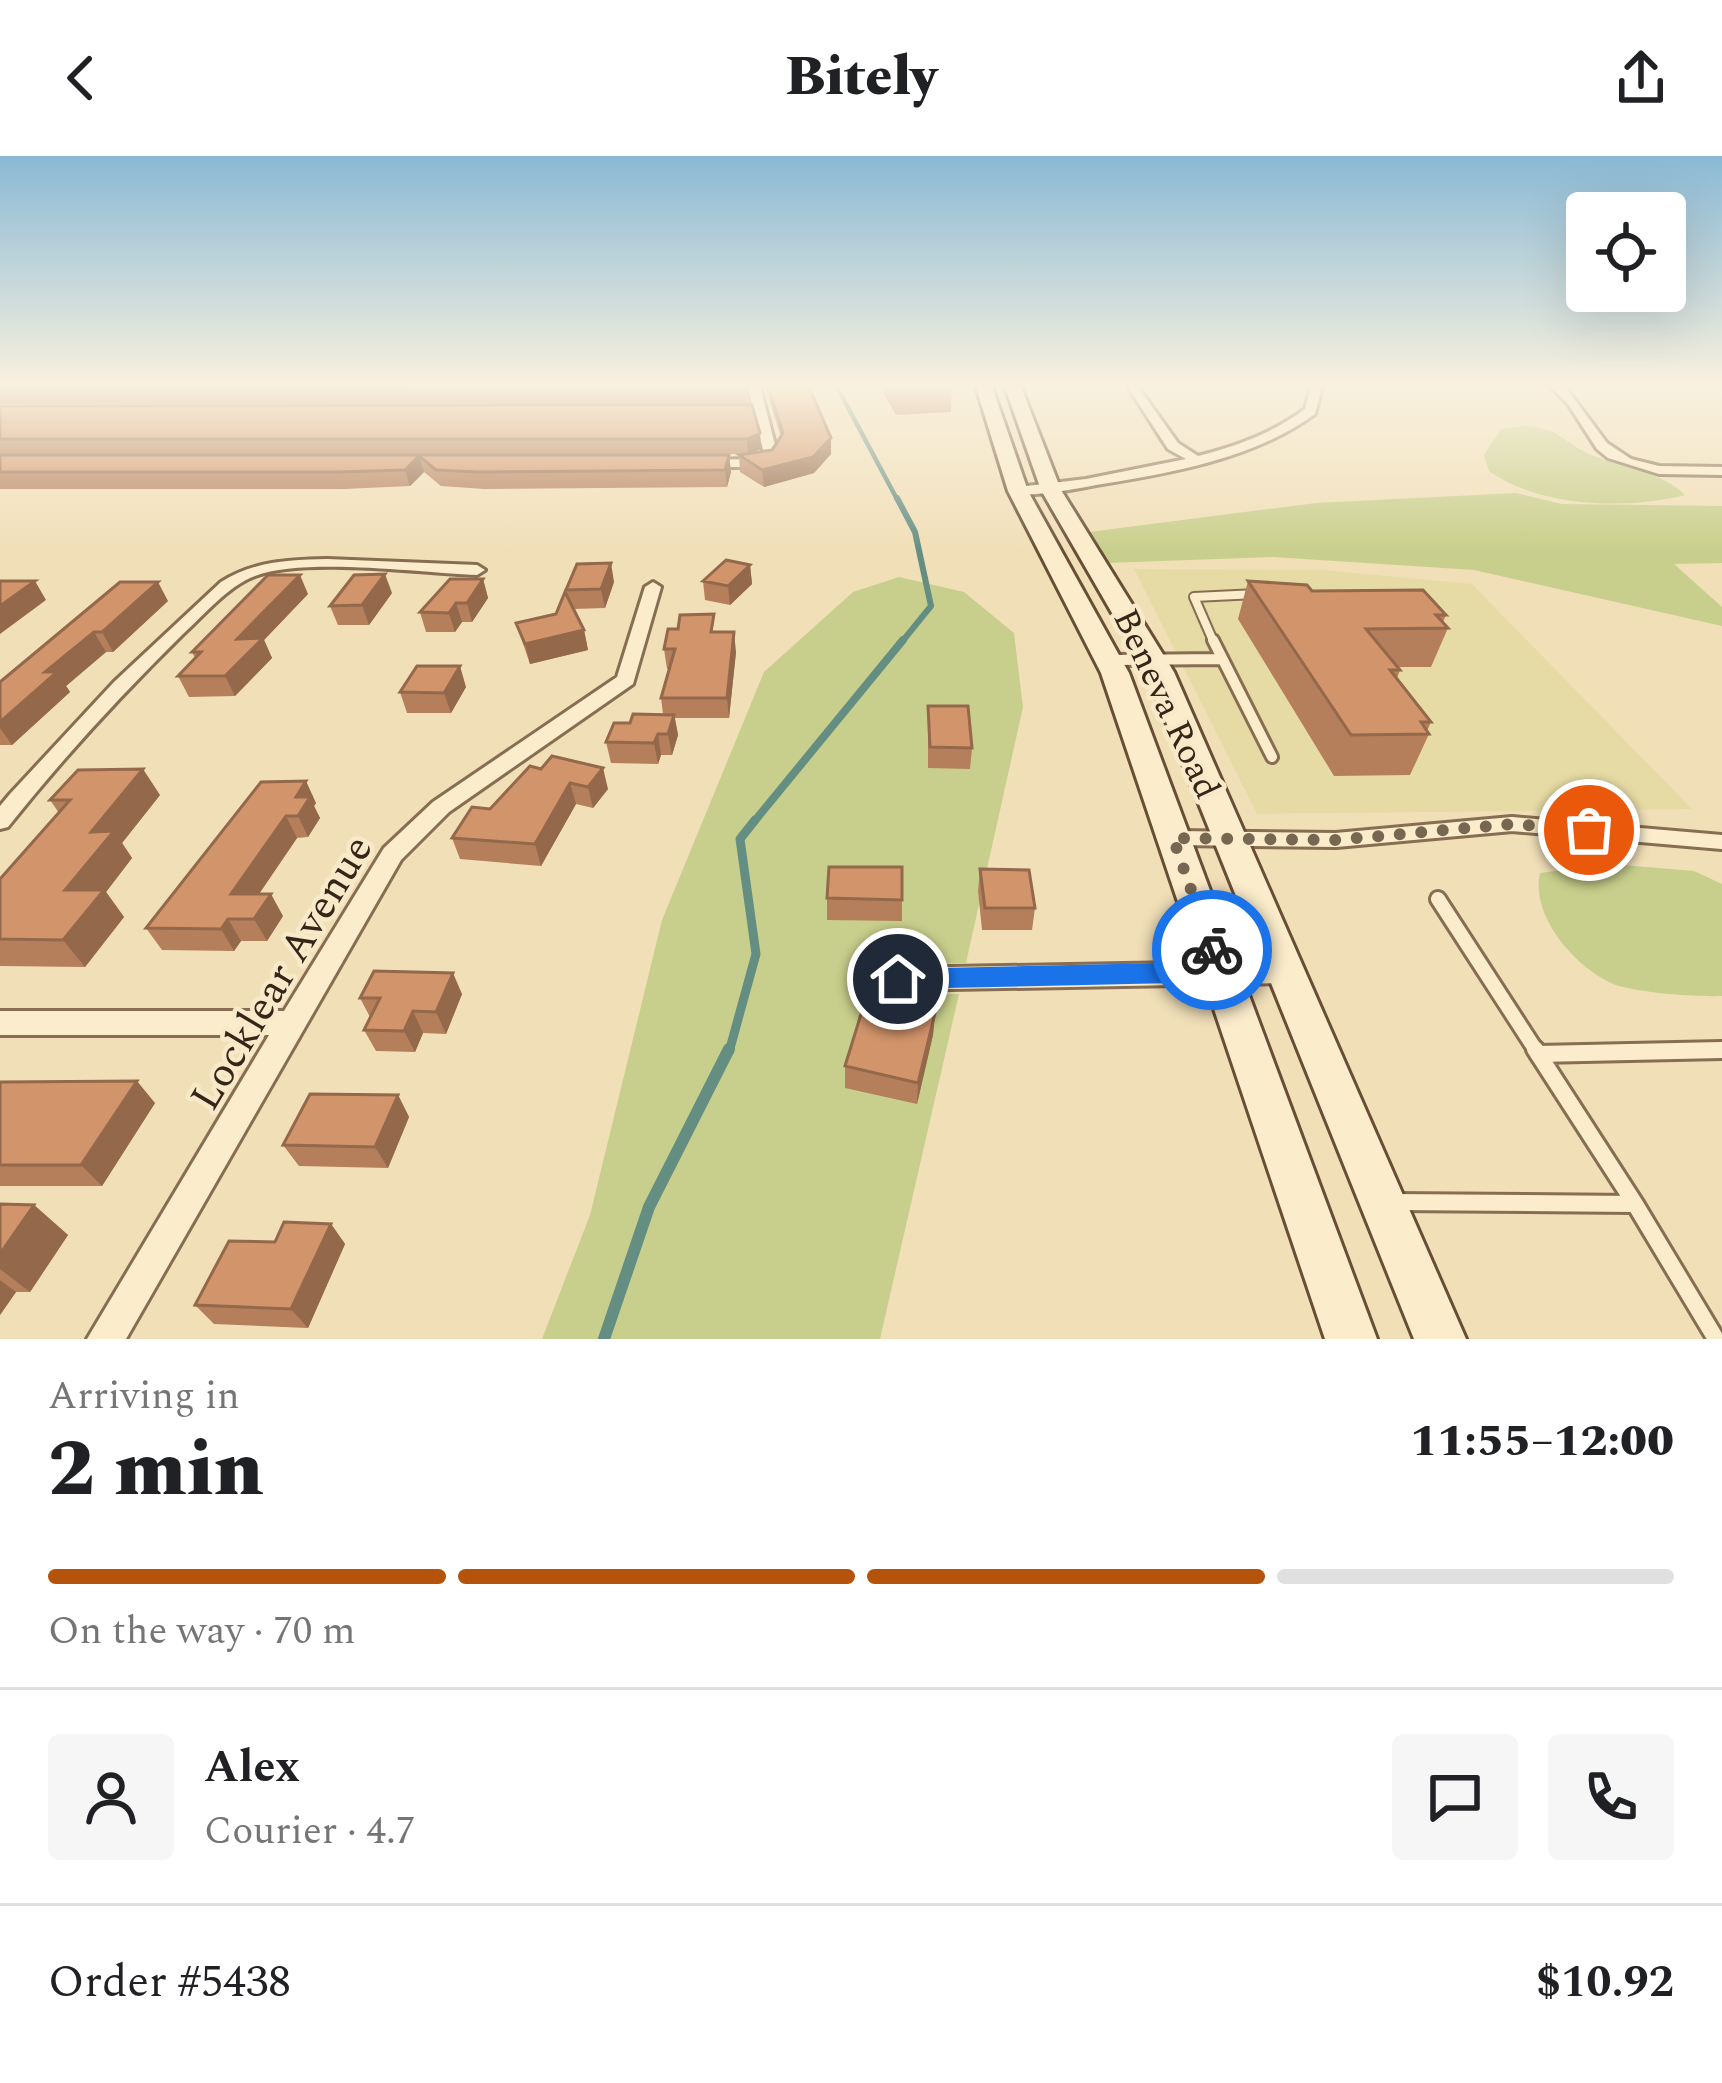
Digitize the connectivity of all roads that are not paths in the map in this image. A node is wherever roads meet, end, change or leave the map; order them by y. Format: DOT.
graph roads {
  1 [pos="771,442"];
  2 [pos="1011,442"];
  3 [pos="1023,442"];
  4 [pos="1170,442"];
  5 [pos="1245,442"];
  6 [pos="1601,442"];
  7 [pos="1193,458"];
  8 [pos="693,464"];
  9 [pos="1722,471"];
  10 [pos="1031,483"];
  11 [pos="476,570"];
  12 [pos="653,586"];
  13 [pos="1263,594"];
  14 [pos="1109,659"];
  15 [pos="1153,659"];
  16 [pos="1222,659"];
  17 [pos="1272,757"];
  18 [pos="0,820"];
  19 [pos="1173,838"];
  20 [pos="1230,838"];
  21 [pos="1722,842"];
  22 [pos="1438,899"];
  23 [pos="1220,972"];
  24 [pos="1287,972"];
  25 [pos="898,979"];
  26 [pos="0,1023"];
  27 [pos="295,1023"];
  28 [pos="1722,1050"];
  29 [pos="1538,1054"];
  30 [pos="1383,1202"];
  31 [pos="1635,1204"];
  32 [pos="105,1339"];
  33 [pos="1351,1339"];
  34 [pos="1440,1339"];
  35 [pos="1716,1339"];
  1 -- 8 [label="street"];
  2 -- 10 [label="main road"];
  3 -- 10 [label="main road"];
  4 -- 7 [label="street"];
  5 -- 7 [label="street"];
  6 -- 9 [label="street"];
  7 -- 10 [label="street"];
  10 -- 14 [label="main road, Beneva Road"];
  10 -- 15 [label="main road, Beneva Road"];
  11 -- 18 [label="street"];
  12 -- 27 [label="street, Locklear Avenue"];
  13 -- 16 [label="lane"];
  14 -- 15 [label="lane"];
  14 -- 19 [label="main road, Beneva Road"];
  15 -- 16 [label="lane"];
  15 -- 20 [label="main road, Beneva Road"];
  16 -- 17 [label="lane"];
  19 -- 20 [label="lane"];
  19 -- 23 [label="main road, Beneva Road"];
  20 -- 21 [label="lane"];
  20 -- 24 [label="main road, Beneva Road"];
  22 -- 29 [label="lane"];
  23 -- 24 [label="street"];
  23 -- 25 [label="street"];
  23 -- 33 [label="main road, Beneva Road"];
  24 -- 30 [label="main road, Beneva Road"];
  26 -- 27 [label="street"];
  27 -- 32 [label="street, Locklear Avenue"];
  28 -- 29 [label="lane"];
  29 -- 31 [label="lane"];
  30 -- 31 [label="lane"];
  30 -- 34 [label="main road, Beneva Road"];
  31 -- 35 [label="lane"];
}
